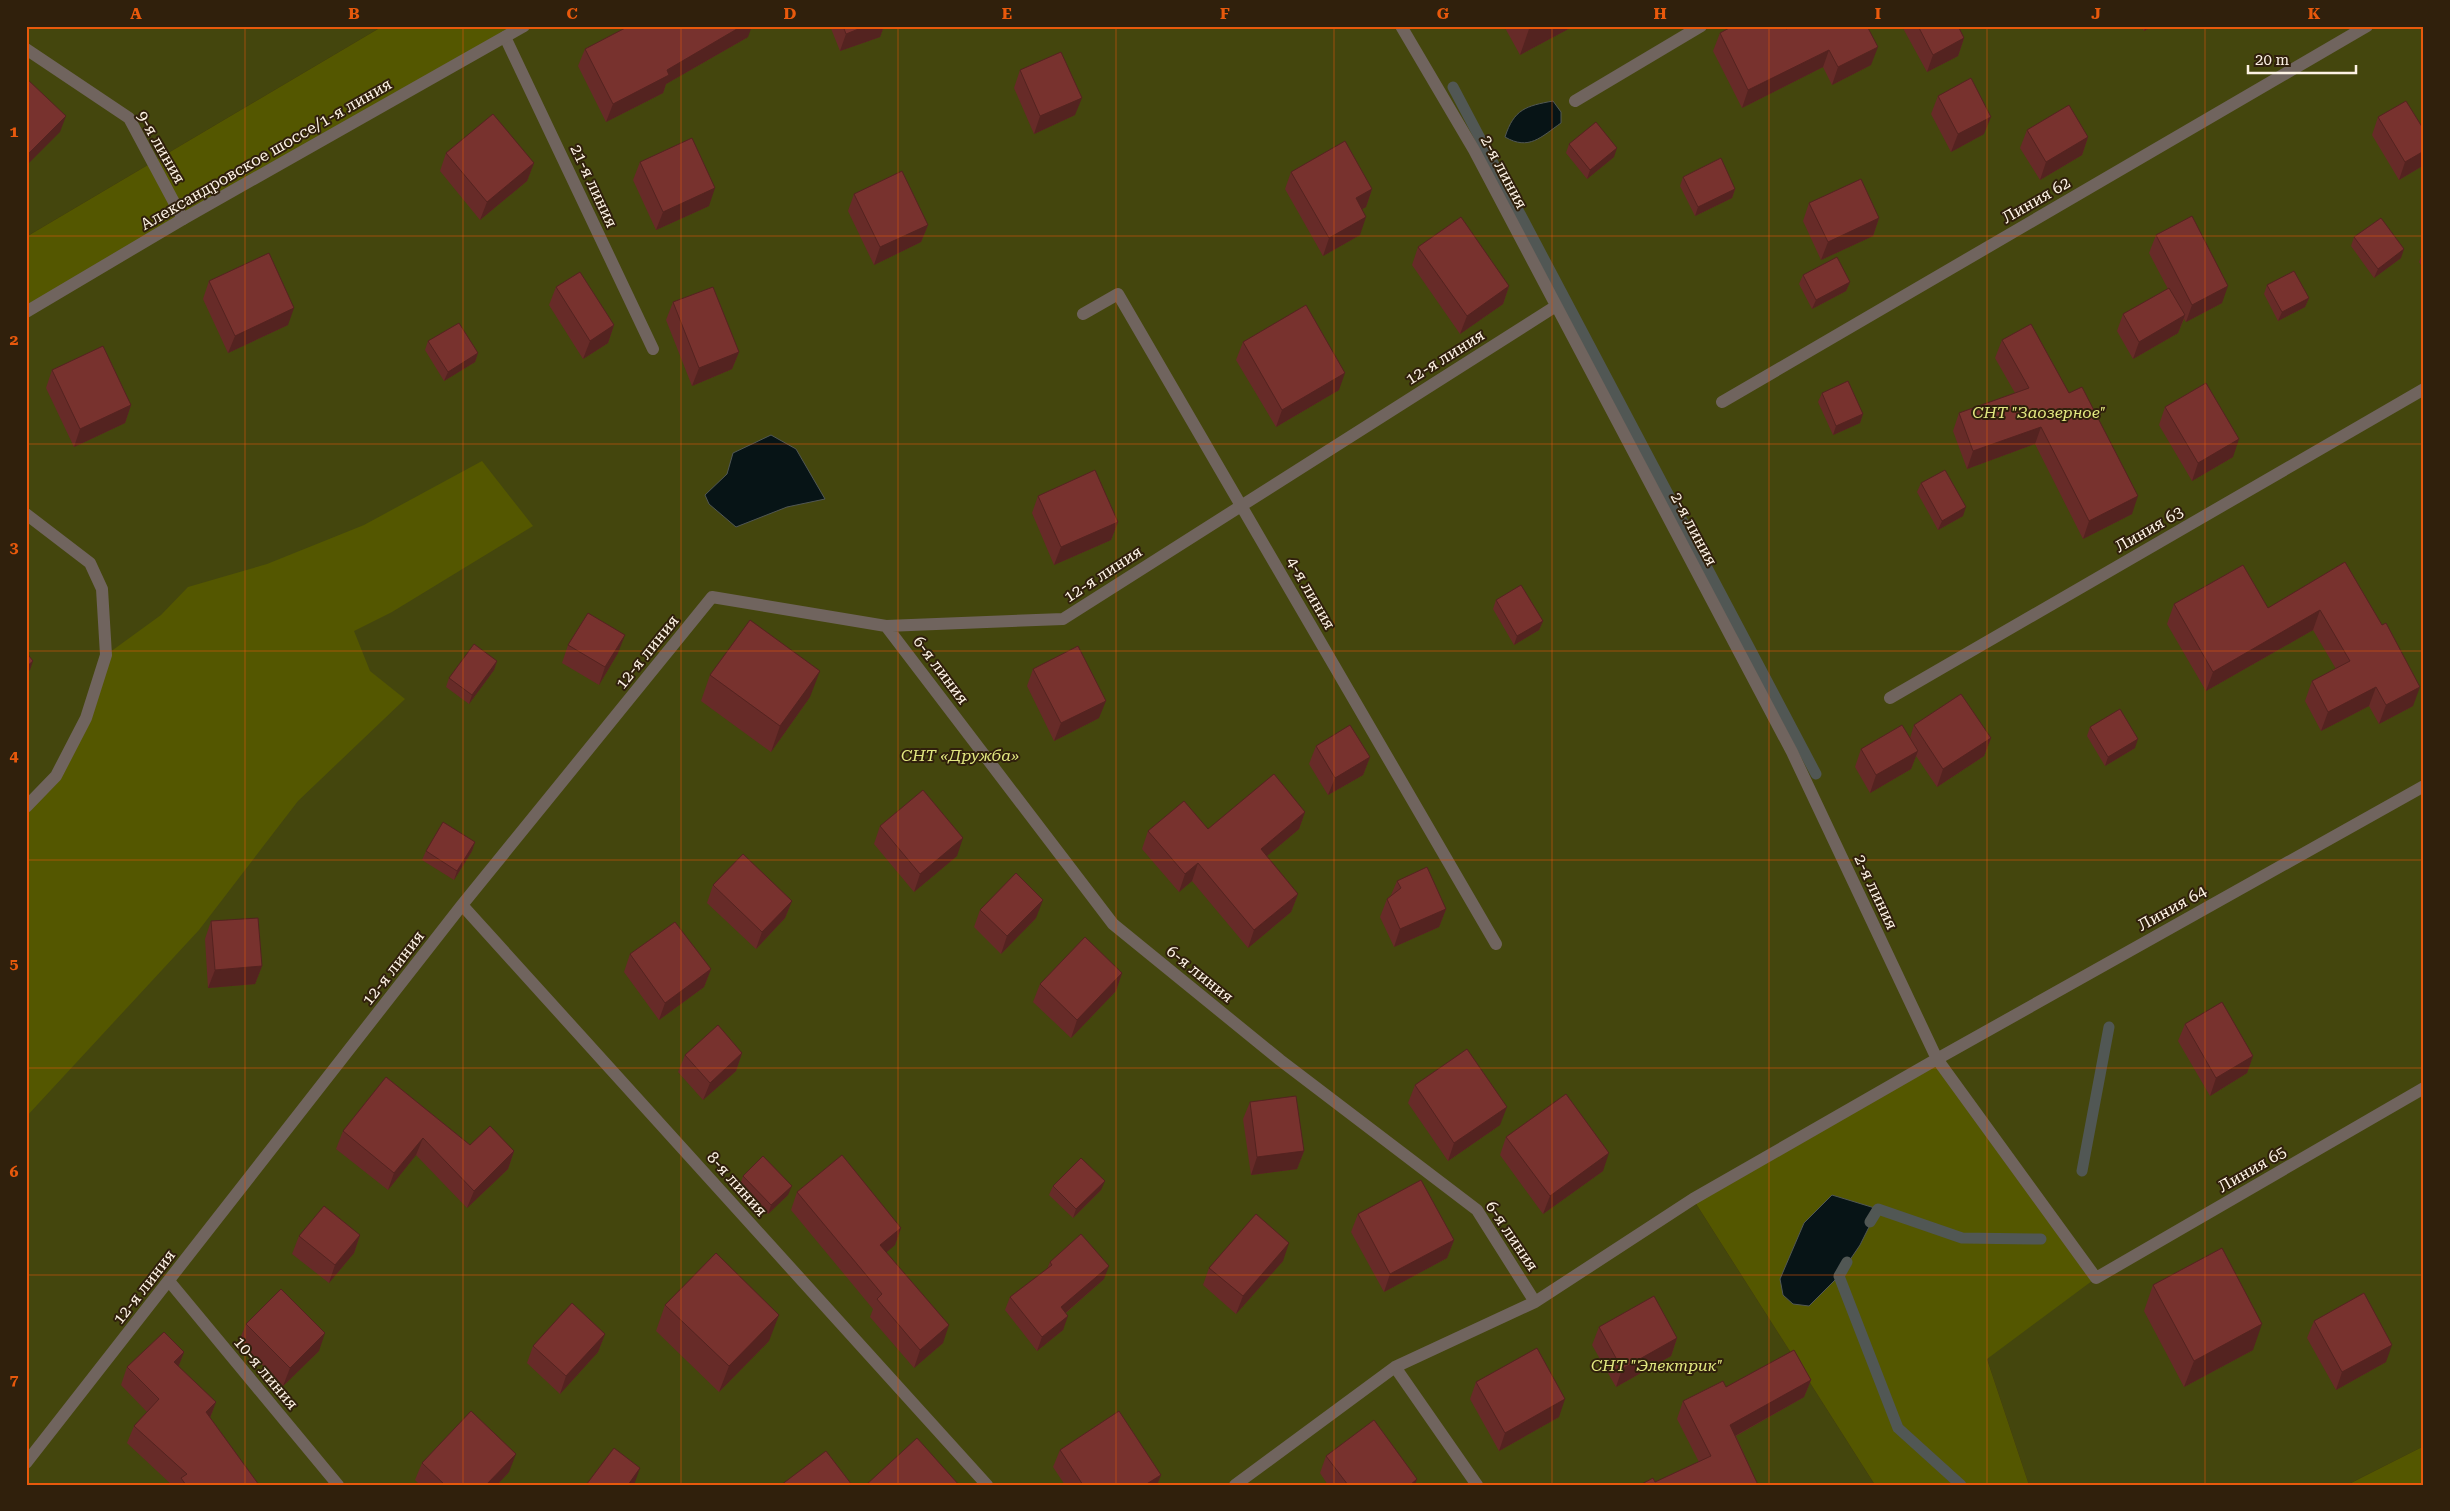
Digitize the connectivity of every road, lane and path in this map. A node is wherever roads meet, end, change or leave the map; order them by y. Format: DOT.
graph roads {
  1 [pos="524,26"];
  2 [pos="1401,26"];
  3 [pos="1701,26"];
  4 [pos="2367,26"];
  5 [pos="505,37"];
  6 [pos="26,50"];
  7 [pos="1575,101"];
  8 [pos="183,219"];
  9 [pos="1556,306"];
  10 [pos="26,312"];
  11 [pos="1083,314"];
  12 [pos="653,349"];
  13 [pos="2424,389"];
  14 [pos="1722,402"];
  15 [pos="1241,505"];
  16 [pos="26,514"];
  17 [pos="886,626"];
  18 [pos="1890,698"];
  19 [pos="2424,786"];
  20 [pos="26,807"];
  21 [pos="462,905"];
  22 [pos="1496,944"];
  23 [pos="1937,1059"];
  24 [pos="2424,1088"];
  25 [pos="2096,1278"];
  26 [pos="169,1281"];
  27 [pos="1535,1302"];
  28 [pos="1396,1367"];
  29 [pos="26,1463"];
  30 [pos="338,1485"];
  31 [pos="987,1485"];
  32 [pos="1235,1485"];
  33 [pos="1477,1485"];
  1 -- 5 [label="street, Александровское шоссе/1-я линия"];
  2 -- 9 [label="street, 2-я линия"];
  3 -- 7 [label="street"];
  4 -- 14 [label="street, Линия 62"];
  5 -- 8 [label="street, Александровское шоссе/1-я линия"];
  5 -- 12 [label="street, 21-я линия"];
  6 -- 8 [label="street, 9-я линия"];
  8 -- 10 [label="street, Александровское шоссе/1-я линия"];
  9 -- 15 [label="street, 12-я линия"];
  9 -- 23 [label="street, 2-я линия"];
  11 -- 15 [label="street, 4-я линия"];
  13 -- 18 [label="street, Линия 63"];
  15 -- 17 [label="street, 12-я линия"];
  15 -- 22 [label="street, 4-я линия"];
  16 -- 20 [label="street"];
  17 -- 21 [label="street, 12-я линия"];
  17 -- 27 [label="street, 6-я линия"];
  19 -- 23 [label="street, Линия 64"];
  21 -- 26 [label="street, 12-я линия"];
  21 -- 31 [label="street, 8-я линия"];
  23 -- 25 [label="street, 2-я линия"];
  23 -- 27 [label="street, Линия 64"];
  24 -- 25 [label="street, Линия 65"];
  26 -- 29 [label="street, 12-я линия"];
  26 -- 30 [label="street, 10-я линия"];
  27 -- 28 [label="street, Линия 64"];
  28 -- 32 [label="street, Линия 64"];
  28 -- 33 [label="street"];
}
